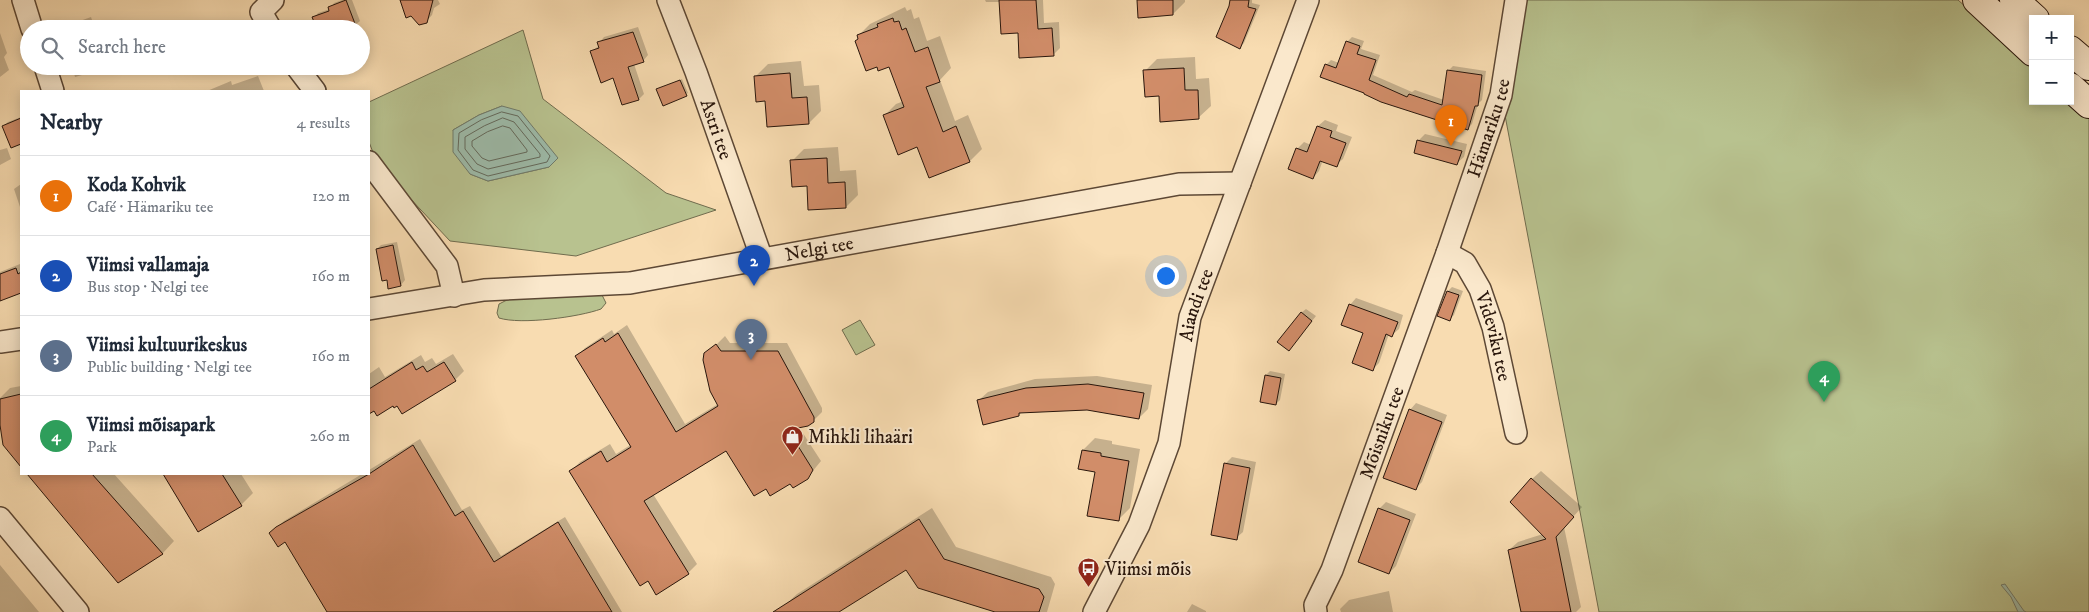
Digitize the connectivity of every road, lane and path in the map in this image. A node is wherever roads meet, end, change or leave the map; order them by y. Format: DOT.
graph roads {
  1 [pos="23,0"];
  2 [pos="273,0"];
  3 [pos="668,0"];
  4 [pos="1308,0"];
  5 [pos="1516,0"];
  6 [pos="1977,0"];
  7 [pos="2014,0"];
  8 [pos="2031,15"];
  9 [pos="29,20"];
  10 [pos="266,20"];
  11 [pos="2029,48"];
  12 [pos="2074,53"];
  13 [pos="2089,66"];
  14 [pos="48,75"];
  15 [pos="303,75"];
  16 [pos="53,90"];
  17 [pos="314,90"];
  18 [pos="2074,91"];
  19 [pos="2089,104"];
  20 [pos="370,163"];
  21 [pos="1240,183"];
  22 [pos="1447,253"];
  23 [pos="762,258"];
  24 [pos="454,296"];
  25 [pos="370,309"];
  26 [pos="20,339"];
  27 [pos="0,342"];
  28 [pos="1516,433"];
  29 [pos="0,518"];
  30 [pos="78,612"];
  31 [pos="1094,612"];
  32 [pos="1316,612"];
  1 -- 9 [label="street"];
  2 -- 10 [label="street"];
  3 -- 23 [label="street, Astri tee"];
  4 -- 21 [label="street, Aiandi tee"];
  5 -- 22 [label="street, Hämariku tee"];
  6 -- 11 [label="street"];
  7 -- 8 [label="street"];
  12 -- 13 [label="street"];
  14 -- 16 [label="street"];
  15 -- 17 [label="street"];
  18 -- 19 [label="street"];
  20 -- 24 [label="street"];
  21 -- 23 [label="street, Nelgi tee"];
  21 -- 31 [label="street, Aiandi tee"];
  22 -- 28 [label="street, Videviku tee"];
  22 -- 32 [label="street, Mõisniku tee"];
  23 -- 24 [label="street, Nelgi tee"];
  24 -- 25 [label="street, Nelgi tee"];
  26 -- 27 [label="street"];
  29 -- 30 [label="street"];
}
